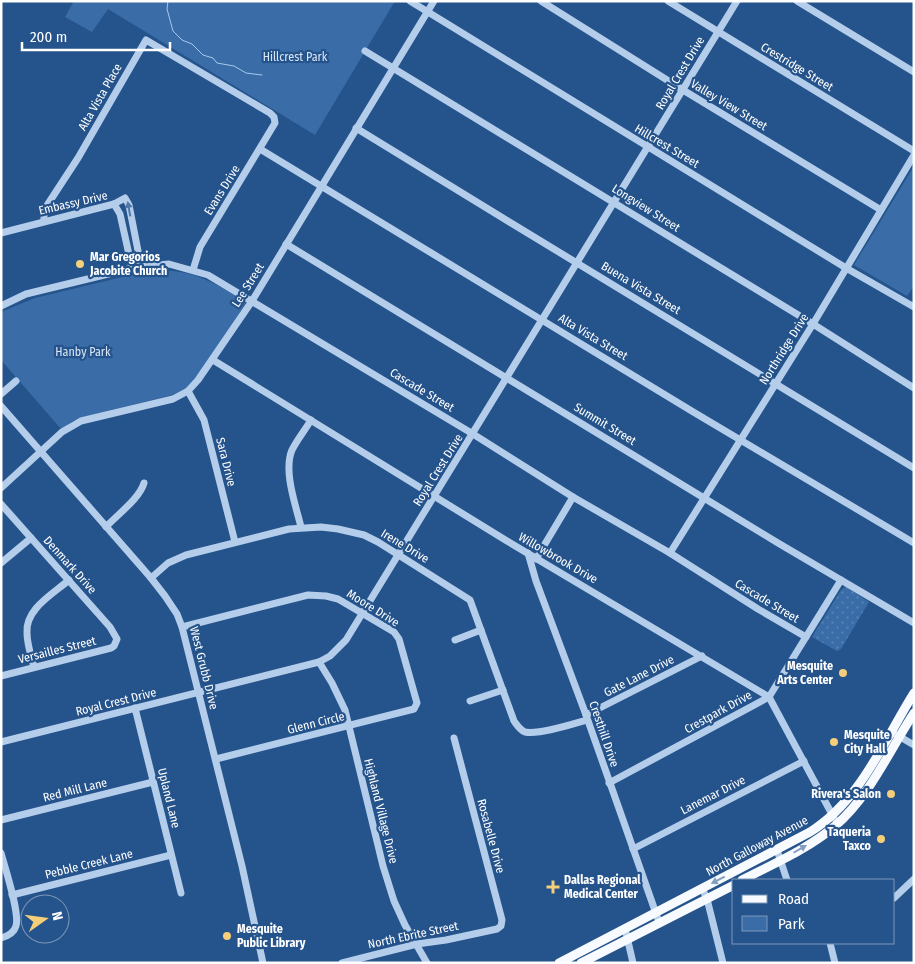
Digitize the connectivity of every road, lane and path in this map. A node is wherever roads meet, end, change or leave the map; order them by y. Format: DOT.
graph roads {
  1 [pos="410,1"];
  2 [pos="434,1"];
  3 [pos="541,1"];
  4 [pos="668,1"];
  5 [pos="737,1"];
  6 [pos="797,1"];
  7 [pos="428,11"];
  8 [pos="718,32"];
  9 [pos="365,51"];
  10 [pos="392,67"];
  11 [pos="914,72"];
  12 [pos="683,90"];
  13 [pos="275,123"];
  14 [pos="356,128"];
  15 [pos="648,148"];
  16 [pos="260,149"];
  17 [pos="914,151"];
  18 [pos="914,155"];
  19 [pos="322,185"];
  20 [pos="614,202"];
  21 [pos="114,204"];
  22 [pos="880,210"];
  23 [pos="44,221"];
  24 [pos="1,233"];
  25 [pos="286,244"];
  26 [pos="578,262"];
  27 [pos="141,266"];
  28 [pos="132,268"];
  29 [pos="846,268"];
  30 [pos="193,270"];
  31 [pos="252,301"];
  32 [pos="1,306"];
  33 [pos="914,308"];
  34 [pos="543,320"];
  35 [pos="813,324"];
  36 [pos="213,360"];
  37 [pos="507,378"];
  38 [pos="16,381"];
  39 [pos="775,383"];
  40 [pos="914,388"];
  41 [pos="188,391"];
  42 [pos="1,394"];
  43 [pos="1,406"];
  44 [pos="311,420"];
  45 [pos="474,434"];
  46 [pos="740,440"];
  47 [pos="40,453"];
  48 [pos="914,468"];
  49 [pos="144,483"];
  50 [pos="1,488"];
  51 [pos="435,496"];
  52 [pos="573,497"];
  53 [pos="705,498"];
  54 [pos="1,504"];
  55 [pos="106,527"];
  56 [pos="301,527"];
  57 [pos="31,538"];
  58 [pos="235,542"];
  59 [pos="914,543"];
  60 [pos="528,553"];
  61 [pos="670,553"];
  62 [pos="399,555"];
  63 [pos="536,558"];
  64 [pos="1,563"];
  65 [pos="151,578"];
  66 [pos="69,580"];
  67 [pos="841,580"];
  68 [pos="364,614"];
  69 [pos="914,623"];
  70 [pos="182,627"];
  71 [pos="481,630"];
  72 [pos="806,637"];
  73 [pos="455,640"];
  74 [pos="116,642"];
  75 [pos="702,656"];
  76 [pos="320,662"];
  77 [pos="34,668"];
  78 [pos="1,676"];
  79 [pos="503,690"];
  80 [pos="198,692"];
  81 [pos="914,693"];
  82 [pos="769,697"];
  83 [pos="470,701"];
  84 [pos="417,703"];
  85 [pos="135,708"];
  86 [pos="914,713"];
  87 [pos="587,718"];
  88 [pos="348,726"];
  89 [pos="562,727"];
  90 [pos="891,730"];
  91 [pos="899,736"];
  92 [pos="454,738"];
  93 [pos="1,742"];
  94 [pos="914,745"];
  95 [pos="216,759"];
  96 [pos="804,761"];
  97 [pos="153,782"];
  98 [pos="609,784"];
  99 [pos="835,819"];
  100 [pos="1,820"];
  101 [pos="633,849"];
  102 [pos="777,850"];
  103 [pos="1,853"];
  104 [pos="172,855"];
  105 [pos="780,860"];
  106 [pos="744,879"];
  107 [pos="787,879"];
  108 [pos="914,879"];
  109 [pos="732,886"];
  110 [pos="702,888"];
  111 [pos="181,893"];
  112 [pos="12,895"];
  113 [pos="895,897"];
  114 [pos="707,899"];
  115 [pos="655,912"];
  116 [pos="659,922"];
  117 [pos="625,928"];
  118 [pos="488,931"];
  119 [pos="1,938"];
  120 [pos="627,938"];
  121 [pos="598,942"];
  122 [pos="417,944"];
  123 [pos="830,944"];
  124 [pos="602,952"];
  125 [pos="263,963"];
  126 [pos="342,963"];
  127 [pos="427,963"];
  128 [pos="559,963"];
  129 [pos="581,963"];
  130 [pos="633,963"];
  131 [pos="722,963"];
  132 [pos="835,963"];
  1 -- 7 [label="street, Hillcrest Street"];
  2 -- 7 [label="street, Lee Street"];
  3 -- 12 [label="street, Valley View Street"];
  4 -- 8 [label="street, Crestridge Street"];
  5 -- 8 [label="street, Royal Crest Drive"];
  6 -- 11 [label="street"];
  7 -- 10 [label="street, Lee Street"];
  7 -- 15 [label="street, Hillcrest Street"];
  8 -- 12 [label="street, Royal Crest Drive"];
  8 -- 17 [label="street, Crestridge Street"];
  9 -- 10 [label="street, Longview Street"];
  10 -- 14 [label="street, Lee Street"];
  10 -- 20 [label="street, Longview Street"];
  12 -- 15 [label="street, Royal Crest Drive"];
  12 -- 22 [label="street, Valley View Street"];
  13 -- 16 [label="street, Evans Drive"];
  13 -- 23 [label="street, Alta Vista Place"];
  14 -- 19 [label="street, Lee Street"];
  14 -- 26 [label="street, Buena Vista Street"];
  15 -- 20 [label="street, Royal Crest Drive"];
  15 -- 29 [label="street, Hillcrest Street"];
  16 -- 19 [label="street, Alta Vista Street"];
  16 -- 30 [label="street, Evans Drive"];
  18 -- 22 [label="street, Northridge Drive"];
  19 -- 25 [label="street, Lee Street"];
  19 -- 34 [label="street, Alta Vista Street"];
  20 -- 26 [label="street, Royal Crest Drive"];
  20 -- 35 [label="street, Longview Street"];
  21 -- 23 [label="street, Embassy Drive"];
  27 -- 21 [label="street, one-way"];
  21 -- 28 [label="street, Embassy Drive"];
  22 -- 29 [label="street, Northridge Drive"];
  23 -- 24 [label="street, Embassy Drive"];
  25 -- 31 [label="street, Lee Street"];
  25 -- 37 [label="street, Summit Street"];
  26 -- 34 [label="street, Royal Crest Drive"];
  26 -- 39 [label="street, Buena Vista Street"];
  27 -- 28 [label="street, Cascade Street"];
  27 -- 30 [label="street, Cascade Street"];
  28 -- 32 [label="street, Cascade Street"];
  29 -- 33 [label="street, Hillcrest Street"];
  29 -- 35 [label="street, Northridge Drive"];
  30 -- 31 [label="street, Cascade Street"];
  31 -- 36 [label="street, Lee Street"];
  31 -- 45 [label="street, Cascade Street"];
  34 -- 37 [label="street, Royal Crest Drive"];
  34 -- 46 [label="street, Alta Vista Street"];
  35 -- 39 [label="street, Northridge Drive"];
  35 -- 40 [label="street, Longview Street"];
  36 -- 41 [label="street, Lee Street"];
  36 -- 44 [label="street, Willowbrook Drive"];
  37 -- 45 [label="street, Royal Crest Drive"];
  37 -- 53 [label="street, Summit Street"];
  38 -- 42 [label="street"];
  39 -- 46 [label="street, Northridge Drive"];
  39 -- 48 [label="street, Buena Vista Street"];
  41 -- 47 [label="street, Lee Street"];
  41 -- 58 [label="street, Sara Drive"];
  43 -- 47 [label="street, West Grubb Drive"];
  44 -- 51 [label="street, Willowbrook Drive"];
  44 -- 56 [label="street"];
  45 -- 51 [label="street, Royal Crest Drive"];
  45 -- 52 [label="street, Cascade Street"];
  46 -- 53 [label="street, Northridge Drive"];
  46 -- 59 [label="street, Alta Vista Street"];
  47 -- 50 [label="street, Lee Street"];
  47 -- 55 [label="street, West Grubb Drive"];
  49 -- 55 [label="street"];
  51 -- 60 [label="street, Willowbrook Drive"];
  51 -- 62 [label="street, Royal Crest Drive"];
  52 -- 61 [label="street, Cascade Street"];
  52 -- 63 [label="street"];
  53 -- 61 [label="street, Northridge Drive"];
  53 -- 67 [label="street, Summit Street"];
  54 -- 57 [label="street, Denmark Drive"];
  55 -- 65 [label="street, West Grubb Drive"];
  56 -- 58 [label="street, Irene Drive"];
  56 -- 62 [label="street, Irene Drive"];
  57 -- 64 [label="street"];
  57 -- 66 [label="street, Denmark Drive"];
  58 -- 65 [label="street, Irene Drive"];
  60 -- 63 [label="street, Willowbrook Drive"];
  60 -- 87 [label="street, Cresthill Drive"];
  61 -- 72 [label="street, Cascade Street"];
  62 -- 68 [label="street, Royal Crest Drive"];
  62 -- 71 [label="street, Irene Drive"];
  63 -- 75 [label="street, Willowbrook Drive"];
  65 -- 70 [label="street, West Grubb Drive"];
  66 -- 74 [label="street, Denmark Drive"];
  66 -- 77 [label="street"];
  67 -- 69 [label="street, Summit Street"];
  67 -- 72 [label="street, Crestpark Drive"];
  68 -- 70 [label="street, Moore Drive"];
  68 -- 76 [label="street, Royal Crest Drive"];
  68 -- 84 [label="street, Moore Drive"];
  70 -- 80 [label="street, West Grubb Drive"];
  71 -- 73 [label="street"];
  71 -- 79 [label="street, Irene Drive"];
  72 -- 82 [label="street, Crestpark Drive"];
  74 -- 77 [label="street, Versailles Street"];
  75 -- 82 [label="street, Willowbrook Drive"];
  75 -- 87 [label="street, Gate Lane Drive"];
  76 -- 80 [label="street, Royal Crest Drive"];
  76 -- 88 [label="street, Highland Village Drive"];
  77 -- 78 [label="street, Versailles Street"];
  79 -- 83 [label="street"];
  79 -- 89 [label="street, Irene Drive"];
  80 -- 85 [label="street, Royal Crest Drive"];
  80 -- 95 [label="street, West Grubb Drive"];
  81 -- 90 [label="main road, North Galloway Avenue"];
  82 -- 96 [label="street, Willowbrook Drive"];
  82 -- 98 [label="street, Crestpark Drive"];
  84 -- 88 [label="street, Glenn Circle"];
  85 -- 93 [label="street, Royal Crest Drive"];
  85 -- 97 [label="street, Upland Lane"];
  86 -- 91 [label="main road, North Galloway Avenue"];
  87 -- 89 [label="street, Gate Lane Drive"];
  87 -- 98 [label="street, Cresthill Drive"];
  88 -- 95 [label="street, Glenn Circle"];
  88 -- 122 [label="street, Highland Village Drive"];
  90 -- 91 [label="street"];
  90 -- 99 [label="main road, North Galloway Avenue"];
  91 -- 94 [label="street"];
  91 -- 99 [label="main road, North Galloway Avenue"];
  92 -- 118 [label="street, Rosabelle Drive"];
  95 -- 125 [label="street, West Grubb Drive"];
  96 -- 99 [label="street, Willowbrook Drive"];
  96 -- 101 [label="street, Lanemar Drive"];
  97 -- 100 [label="street, Red Mill Lane"];
  97 -- 104 [label="street, Upland Lane"];
  98 -- 101 [label="street, Cresthill Drive"];
  99 -- 102 [label="main road, North Galloway Avenue"];
  105 -- 99 [label="main road, North Galloway Avenue, one-way"];
  101 -- 115 [label="street, Cresthill Drive"];
  102 -- 105 [label="street"];
  102 -- 110 [label="main road, North Galloway Avenue, one-way"];
  103 -- 112 [label="street"];
  104 -- 111 [label="street, Upland Lane"];
  104 -- 112 [label="street, Pebble Creek Lane"];
  105 -- 106 [label="main road, North Galloway Avenue"];
  105 -- 107 [label="street"];
  108 -- 113 [label="street"];
  109 -- 114 [label="main road, North Galloway Avenue"];
  110 -- 114 [label="street"];
  110 -- 115 [label="main road, North Galloway Avenue"];
  112 -- 119 [label="street"];
  114 -- 116 [label="main road, North Galloway Avenue"];
  114 -- 131 [label="street"];
  115 -- 116 [label="street, Cresthill Drive"];
  115 -- 117 [label="main road, North Galloway Avenue"];
  116 -- 120 [label="main road, North Galloway Avenue"];
  117 -- 120 [label="street"];
  117 -- 121 [label="main road, North Galloway Avenue"];
  118 -- 122 [label="street, North Ebrite Street"];
  120 -- 124 [label="main road, North Galloway Avenue"];
  120 -- 130 [label="street"];
  121 -- 124 [label="main road"];
  121 -- 128 [label="main road, North Galloway Avenue"];
  122 -- 126 [label="street, North Ebrite Street"];
  122 -- 127 [label="street, Highland Village Drive"];
  123 -- 132 [label="street"];
  124 -- 129 [label="main road, North Galloway Avenue"];
}
